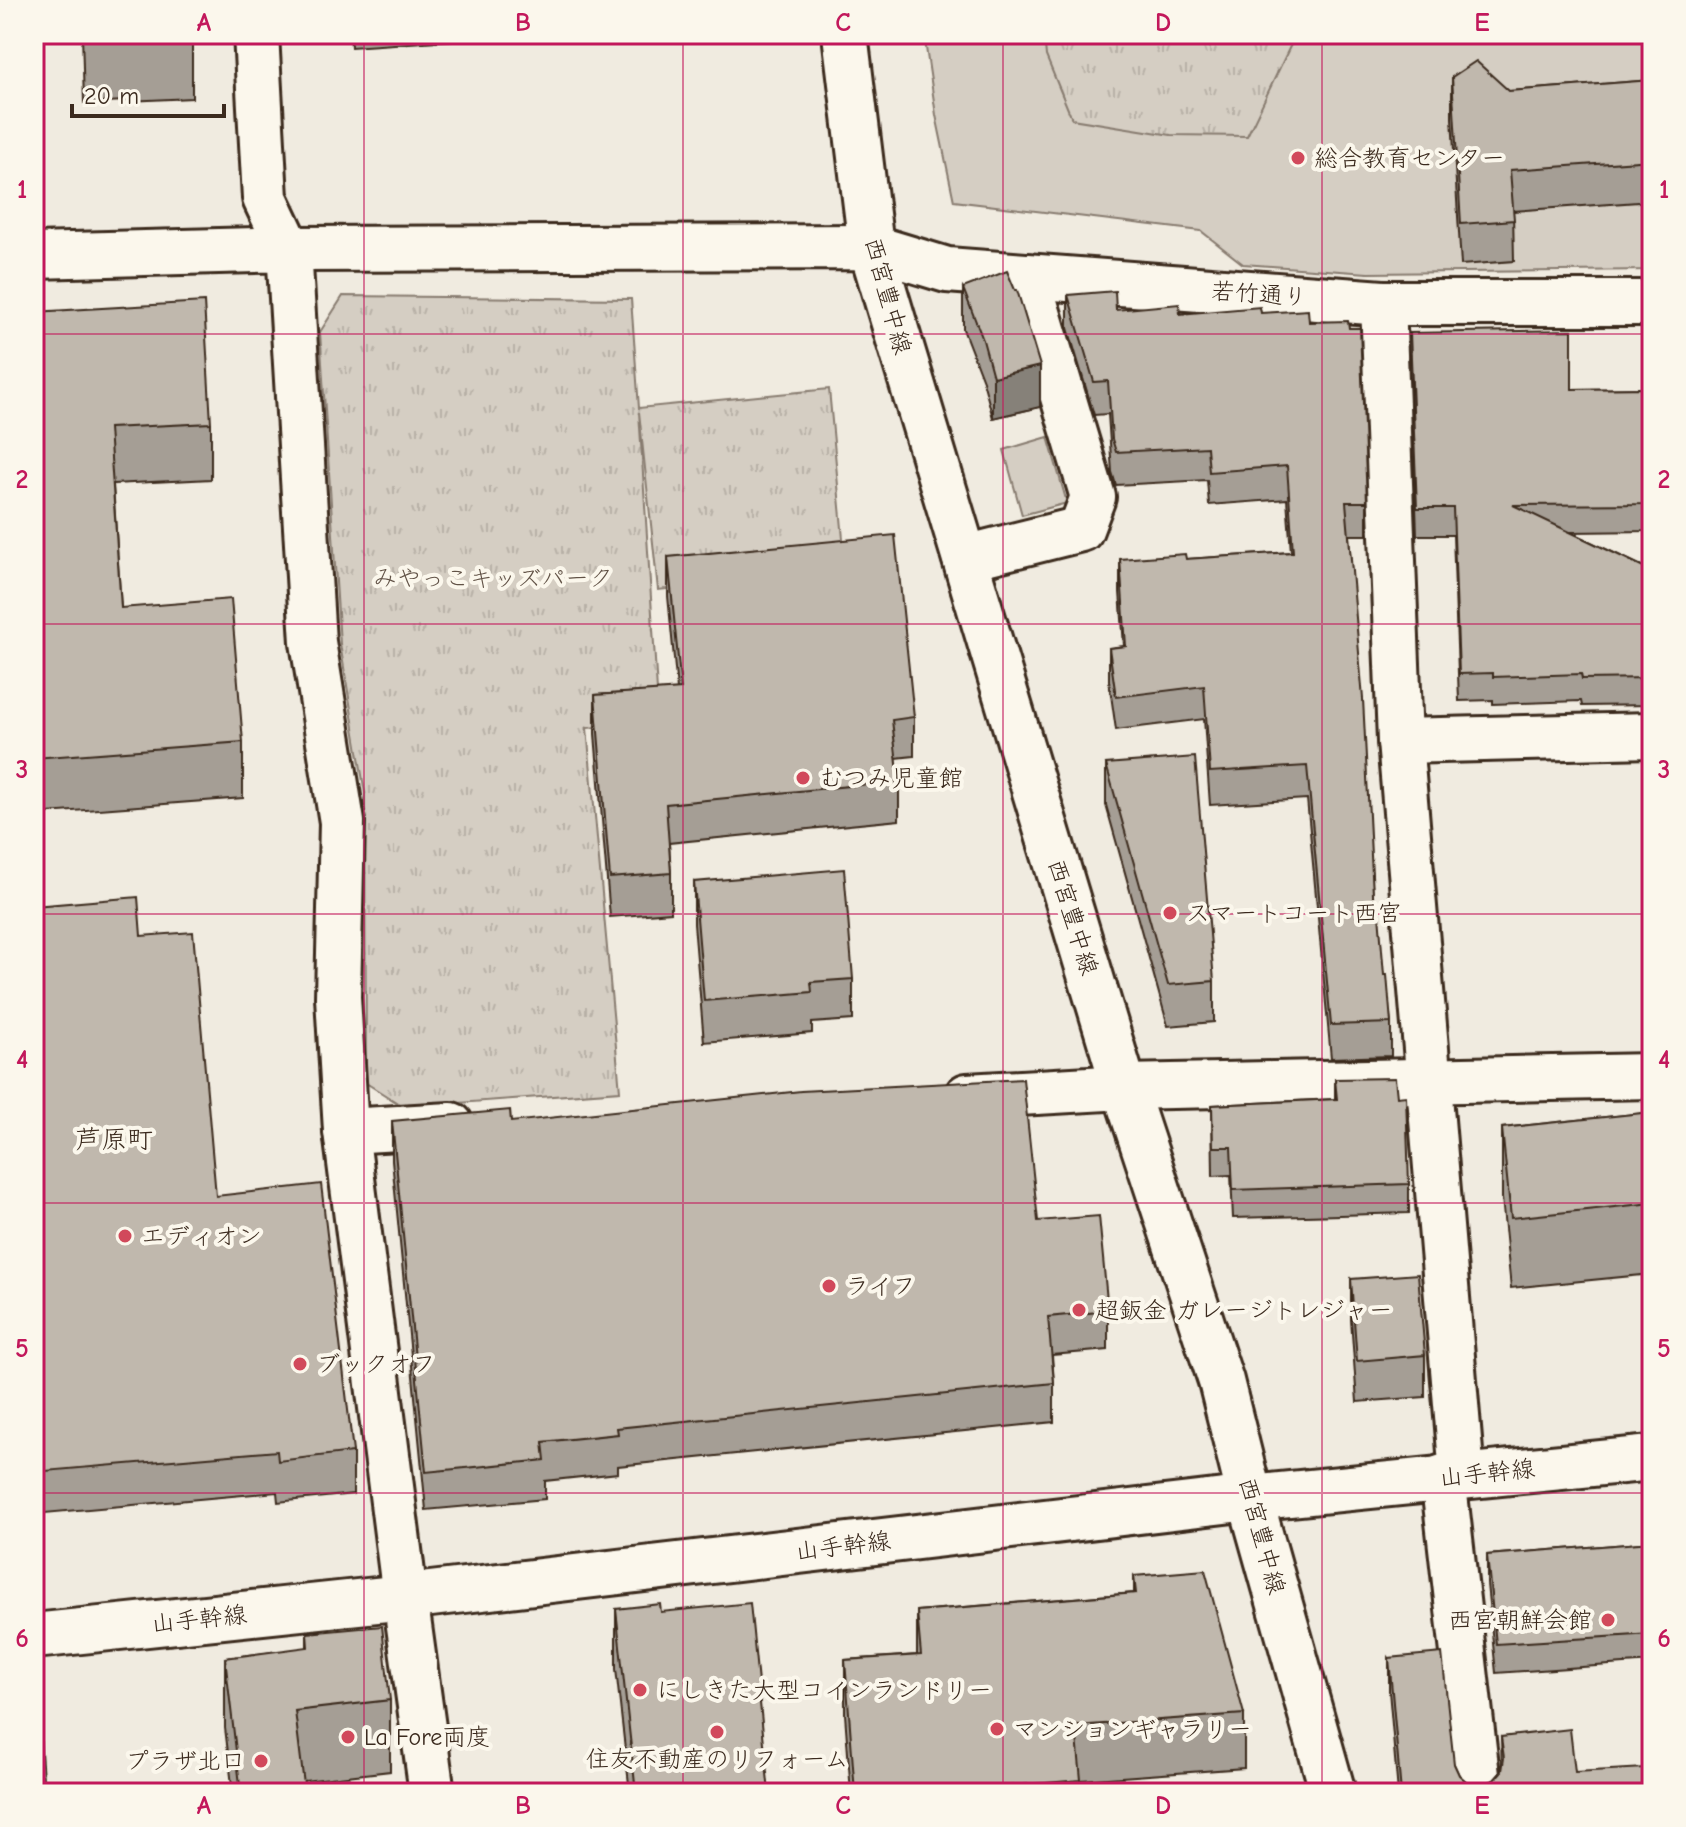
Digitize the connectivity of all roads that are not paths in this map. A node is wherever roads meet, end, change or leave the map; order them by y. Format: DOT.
graph roads {
  1 [pos="256,34"];
  2 [pos="845,34"];
  3 [pos="871,247"];
  4 [pos="289,249"];
  5 [pos="34,256"];
  6 [pos="1027,276"];
  7 [pos="1383,303"];
  8 [pos="1652,303"];
  9 [pos="965,558"];
  10 [pos="1652,735"];
  11 [pos="1400,741"];
  12 [pos="1652,1076"];
  13 [pos="1428,1082"];
  14 [pos="1124,1087"];
  15 [pos="933,1098"];
  16 [pos="489,1123"];
  17 [pos="346,1131"];
  18 [pos="1652,1458"];
  19 [pos="1452,1476"];
  20 [pos="1250,1498"];
  21 [pos="405,1597"];
  22 [pos="34,1636"];
  23 [pos="432,1793"];
  24 [pos="1333,1793"];
  25 [pos="1479,1793"];
  1 -- 4 [label="street"];
  2 -- 3 [label="street, 西宮豊中線"];
  3 -- 4 [label="street, 若竹通り"];
  3 -- 6 [label="street, 若竹通り"];
  3 -- 9 [label="street, 西宮豊中線"];
  4 -- 5 [label="street, 若竹通り"];
  4 -- 17 [label="street"];
  6 -- 7 [label="street, 若竹通り"];
  6 -- 9 [label="street"];
  7 -- 8 [label="street, 若竹通り"];
  7 -- 11 [label="street"];
  9 -- 14 [label="street, 西宮豊中線"];
  10 -- 11 [label="street"];
  11 -- 13 [label="street"];
  12 -- 13 [label="street"];
  13 -- 14 [label="street"];
  13 -- 19 [label="street"];
  14 -- 15 [label="street"];
  14 -- 20 [label="street, 西宮豊中線"];
  16 -- 17 [label="street"];
  17 -- 21 [label="street"];
  18 -- 19 [label="street, 山手幹線"];
  19 -- 20 [label="street, 山手幹線"];
  19 -- 25 [label="street"];
  20 -- 21 [label="street, 山手幹線"];
  20 -- 24 [label="street, 西宮豊中線"];
  21 -- 22 [label="street, 山手幹線"];
  21 -- 23 [label="street"];
}
